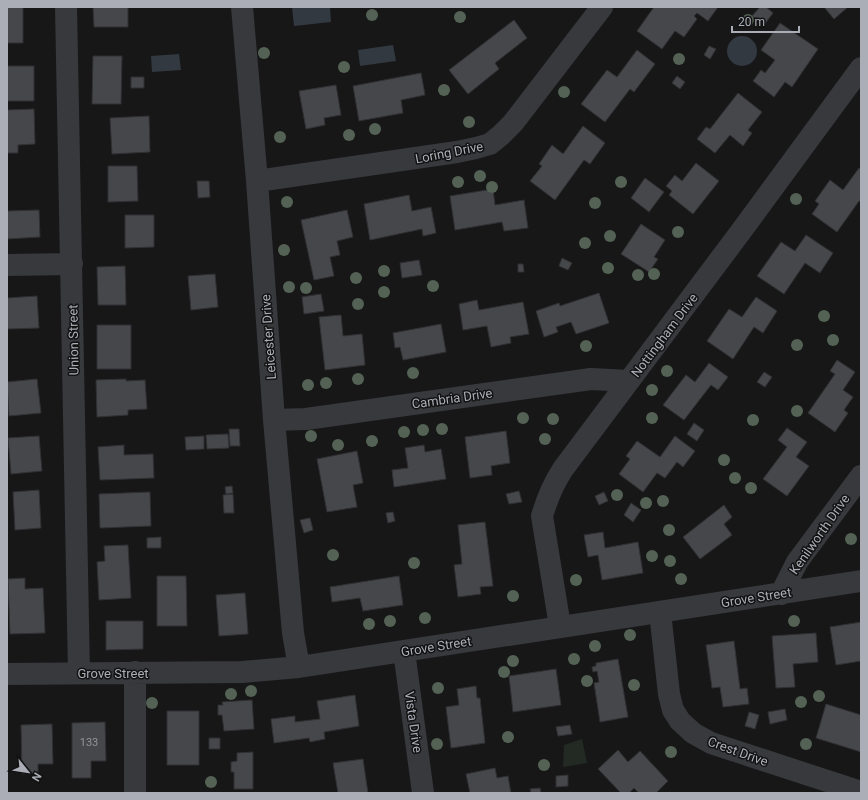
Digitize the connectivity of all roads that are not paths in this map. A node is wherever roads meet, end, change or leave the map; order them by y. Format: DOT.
graph roads {
  1 [pos="66,7"];
  2 [pos="242,7"];
  3 [pos="602,7"];
  4 [pos="861,68"];
  5 [pos="257,181"];
  6 [pos="72,264"];
  7 [pos="7,265"];
  8 [pos="629,381"];
  9 [pos="274,420"];
  10 [pos="861,476"];
  11 [pos="861,581"];
  12 [pos="781,594"];
  13 [pos="660,612"];
  14 [pos="560,626"];
  15 [pos="404,651"];
  16 [pos="299,667"];
  17 [pos="135,672"];
  18 [pos="79,673"];
  19 [pos="7,674"];
  20 [pos="861,792"];
  21 [pos="135,793"];
  22 [pos="424,793"];
  1 -- 6 [label="street, Union Street"];
  2 -- 5 [label="street, Leicester Drive"];
  3 -- 5 [label="street, Loring Drive"];
  4 -- 8 [label="street, Nottingham Drive"];
  5 -- 9 [label="street, Leicester Drive"];
  6 -- 7 [label="street"];
  6 -- 18 [label="street, Union Street"];
  8 -- 9 [label="street, Cambria Drive"];
  8 -- 14 [label="street, Nottingham Drive"];
  9 -- 16 [label="street, Leicester Drive"];
  10 -- 12 [label="street, Kenilworth Drive"];
  11 -- 12 [label="street, Grove Street"];
  12 -- 13 [label="street, Grove Street"];
  13 -- 14 [label="street, Grove Street"];
  13 -- 20 [label="street, Crest Drive"];
  14 -- 15 [label="street, Grove Street"];
  15 -- 16 [label="street, Grove Street"];
  15 -- 22 [label="street, Vista Drive"];
  16 -- 17 [label="street, Grove Street"];
  17 -- 18 [label="street, Grove Street"];
  17 -- 21 [label="street"];
  18 -- 19 [label="street, Grove Street"];
}
